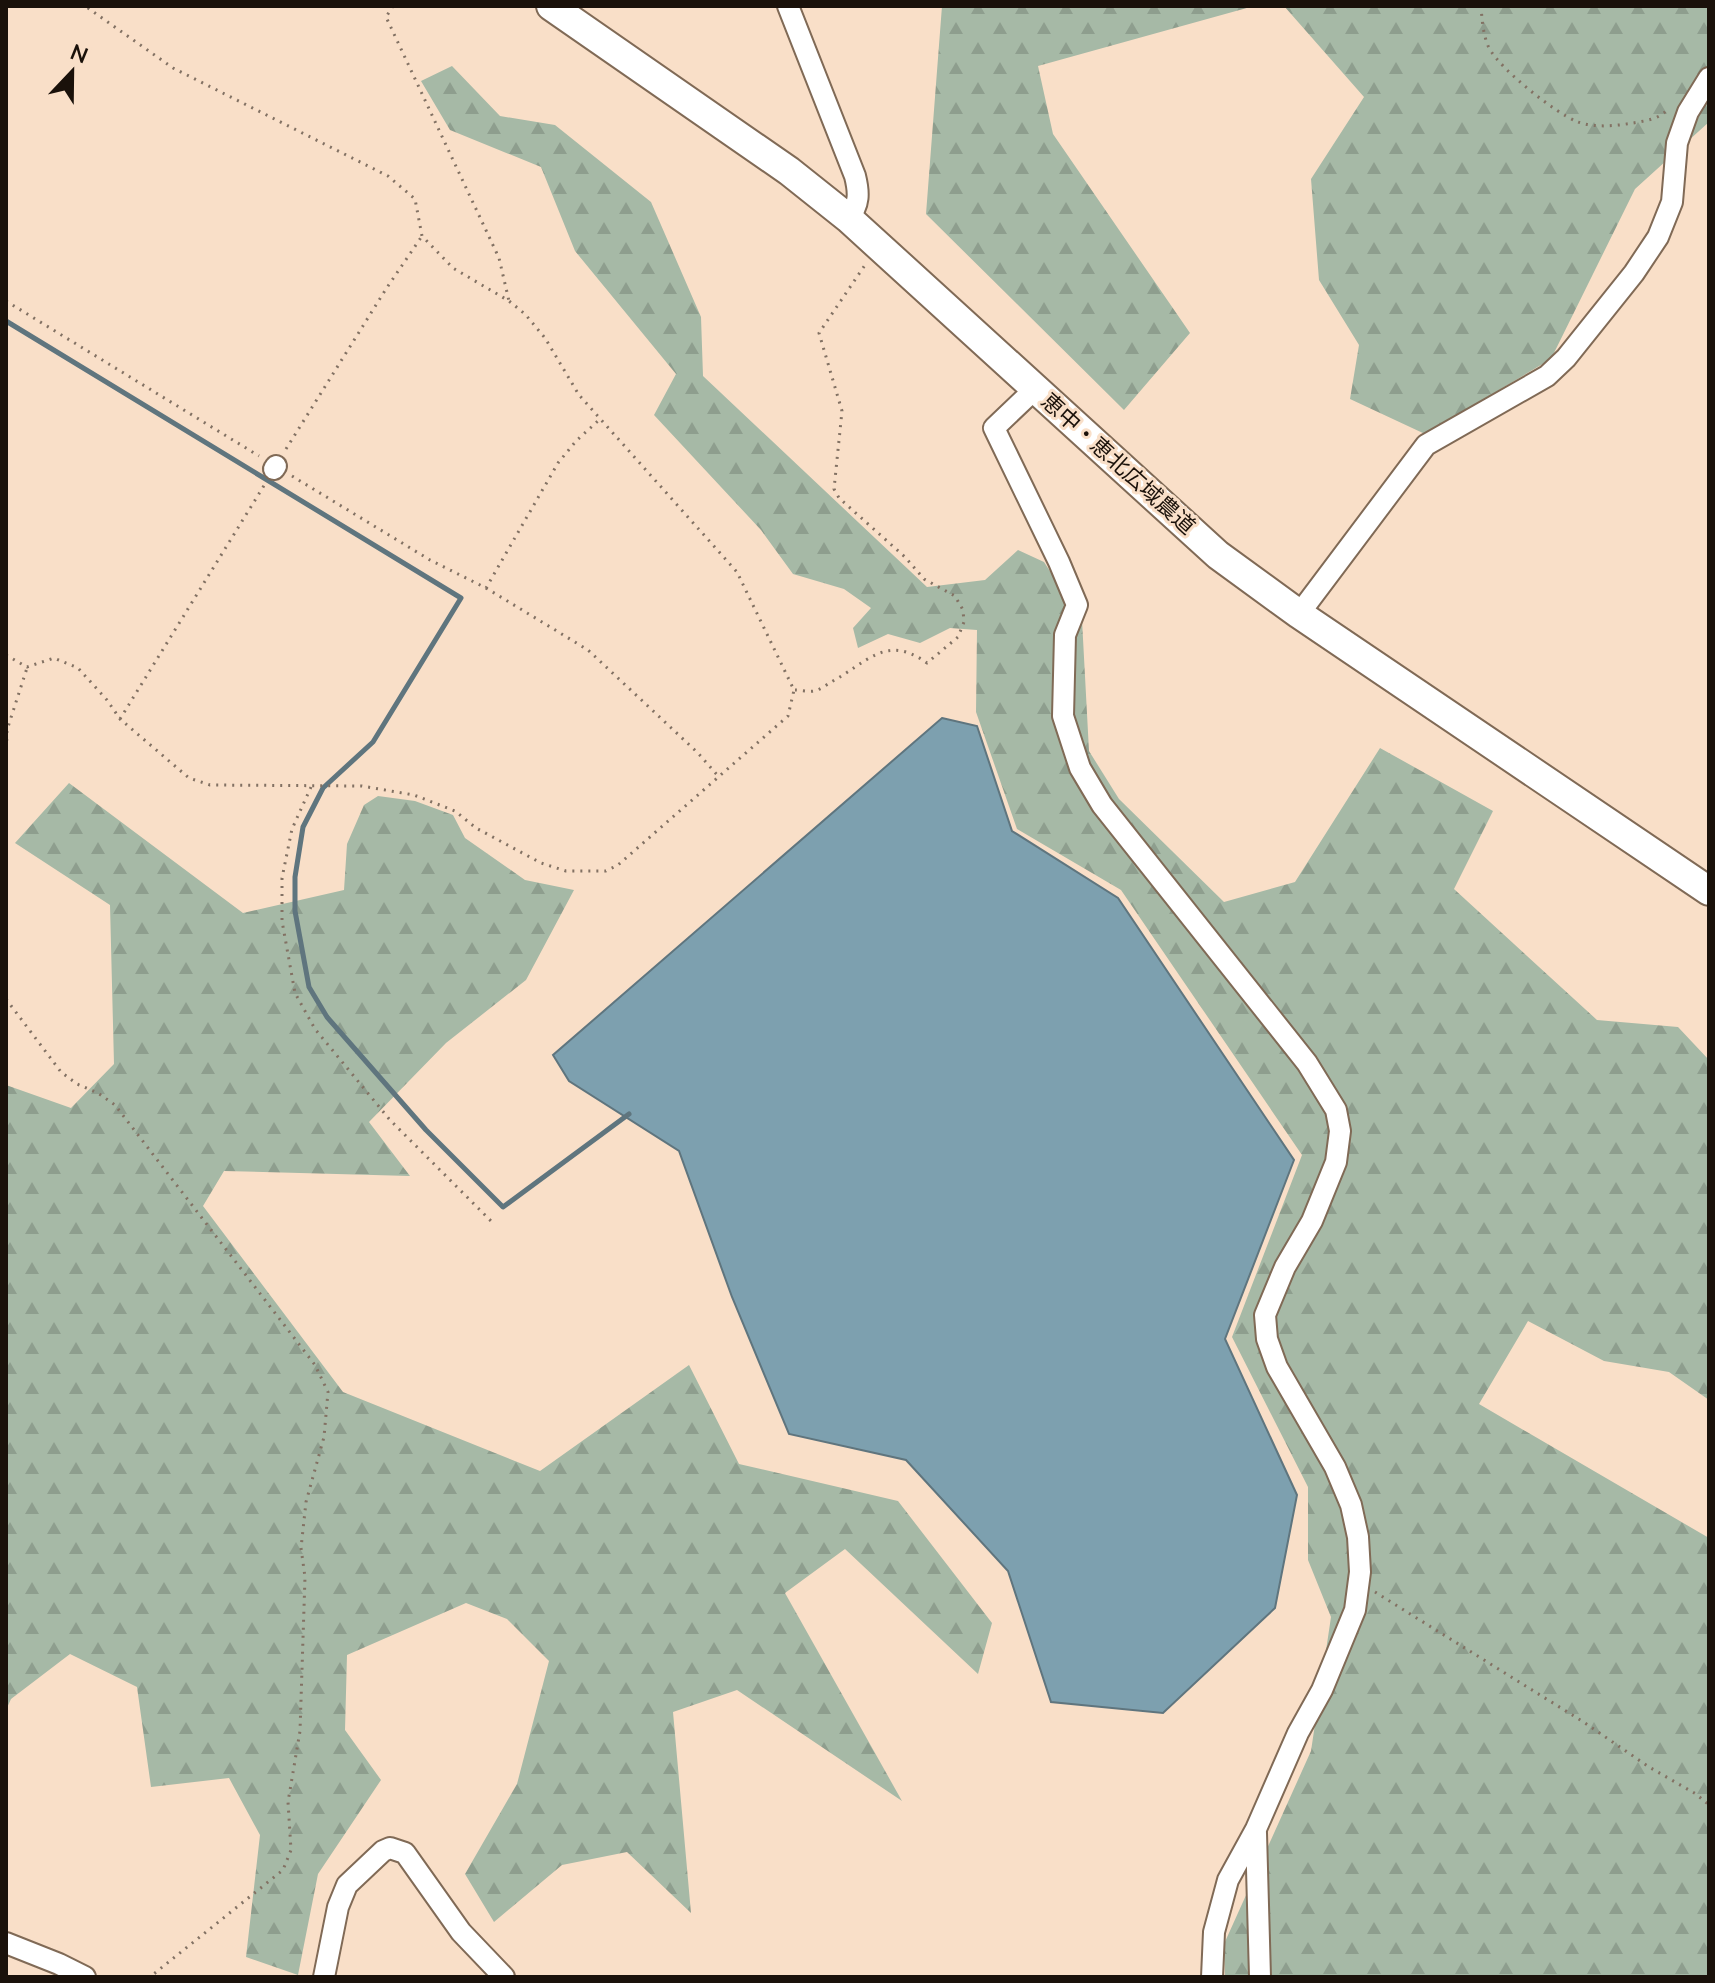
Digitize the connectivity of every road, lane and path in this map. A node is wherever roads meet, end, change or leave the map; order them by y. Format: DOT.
graph roads {
  1 [pos="85,6"];
  2 [pos="393,6"];
  3 [pos="551,6"];
  4 [pos="788,6"];
  5 [pos="1481,6"];
  6 [pos="1704,86"];
  7 [pos="848,218"];
  8 [pos="422,236"];
  9 [pos="878,245"];
  10 [pos="6,301"];
  11 [pos="509,301"];
  12 [pos="1035,389"];
  13 [pos="601,419"];
  14 [pos="275,468"];
  15 [pos="261,490"];
  16 [pos="486,588"];
  17 [pos="1299,614"];
  18 [pos="6,655"];
  19 [pos="27,667"];
  20 [pos="794,690"];
  21 [pos="120,719"];
  22 [pos="6,765"];
  23 [pos="718,777"];
  24 [pos="311,787"];
  25 [pos="1709,891"];
  26 [pos="6,999"];
  27 [pos="491,1221"];
  28 [pos="1359,1583"];
  29 [pos="1709,1805"];
  30 [pos="1256,1829"];
  31 [pos="6,1943"];
  32 [pos="85,1977"];
  33 [pos="150,1977"];
  34 [pos="324,1977"];
  35 [pos="504,1977"];
  36 [pos="1212,1977"];
  37 [pos="1260,1977"];
  1 -- 8 [label="path"];
  2 -- 11 [label="path"];
  3 -- 7 [label="street, 恵中・恵北広域農道"];
  4 -- 7 [label="street"];
  5 -- 6 [label="path"];
  6 -- 17 [label="street"];
  7 -- 9 [label="street, 恵中・恵北広域農道"];
  8 -- 11 [label="path"];
  8 -- 14 [label="path"];
  9 -- 12 [label="street, 恵中・恵北広域農道"];
  9 -- 20 [label="path"];
  10 -- 14 [label="path"];
  11 -- 13 [label="path"];
  12 -- 17 [label="street, 恵中・恵北広域農道"];
  12 -- 28 [label="street"];
  13 -- 16 [label="path"];
  13 -- 20 [label="path"];
  14 -- 16 [label="path"];
  15 -- 21 [label="path"];
  16 -- 23 [label="path"];
  17 -- 25 [label="street, 恵中・恵北広域農道"];
  18 -- 19 [label="path"];
  19 -- 21 [label="path"];
  19 -- 22 [label="path"];
  20 -- 23 [label="path"];
  21 -- 24 [label="path"];
  23 -- 24 [label="path"];
  24 -- 27 [label="path"];
  26 -- 33 [label="path"];
  28 -- 29 [label="path"];
  28 -- 30 [label="street"];
  30 -- 36 [label="street"];
  30 -- 37 [label="street"];
  31 -- 32 [label="street"];
  34 -- 35 [label="street"];
}
